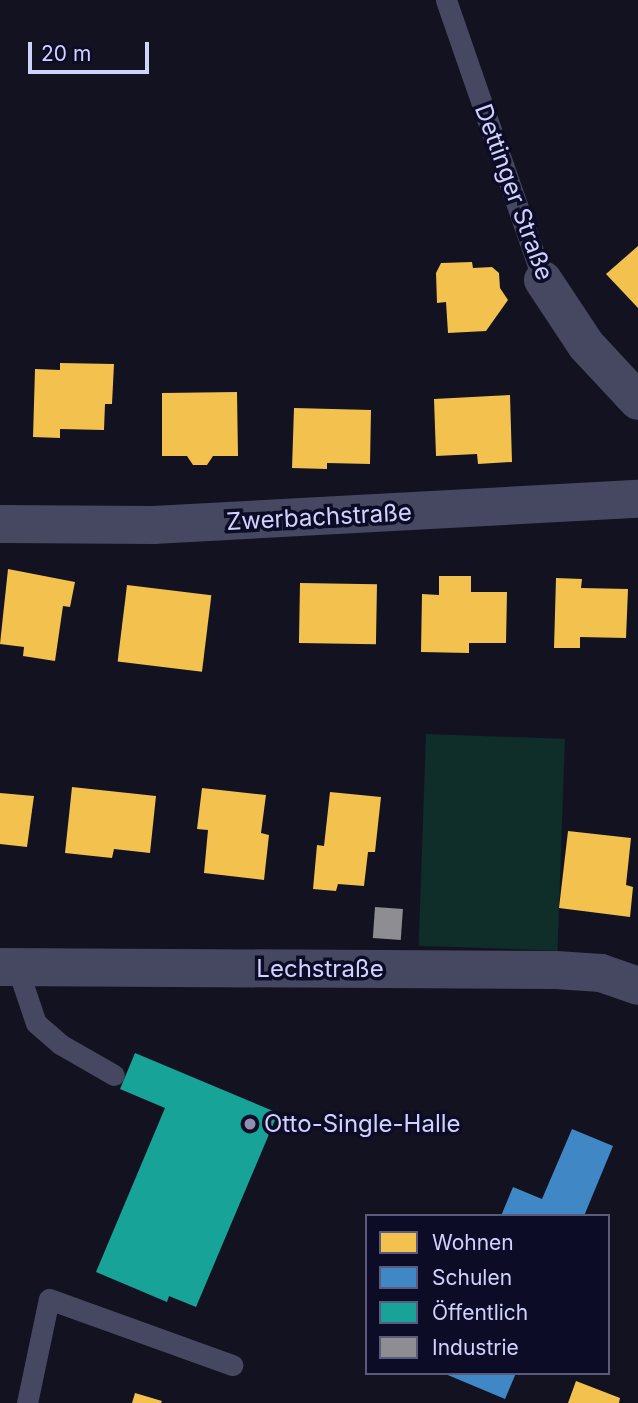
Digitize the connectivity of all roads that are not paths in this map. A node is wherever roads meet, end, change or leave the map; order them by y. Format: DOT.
graph roads {
  1 [pos="446,0"];
  2 [pos="543,279"];
  3 [pos="638,401"];
  4 [pos="638,499"];
  5 [pos="0,523"];
  6 [pos="8,967"];
  7 [pos="638,986"];
  8 [pos="114,1075"];
  9 [pos="232,1365"];
  10 [pos="27,1403"];
  1 -- 2 [label="lane, Dettinger Straße"];
  2 -- 3 [label="street, Dettinger Straße"];
  4 -- 5 [label="street, Zwerbachstraße"];
  6 -- 7 [label="street, Lechstraße"];
  6 -- 8 [label="lane"];
  9 -- 10 [label="lane"];
}
